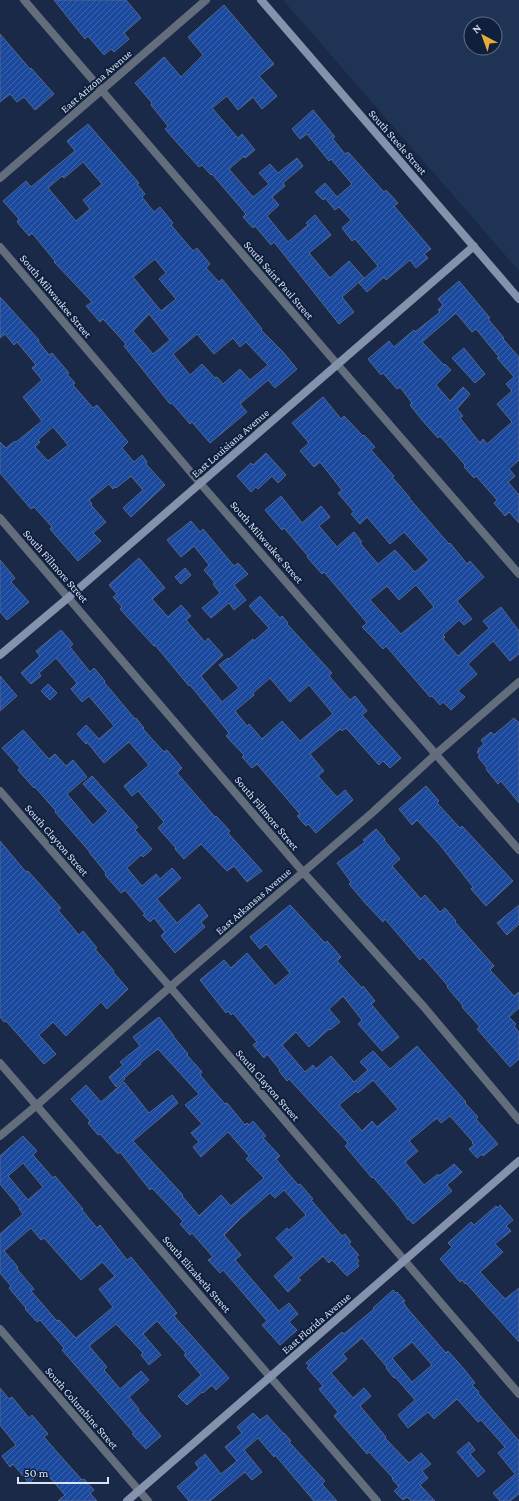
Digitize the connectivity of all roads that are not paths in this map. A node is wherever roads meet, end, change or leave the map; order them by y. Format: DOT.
graph roads {
  1 [pos="24,0"];
  2 [pos="206,0"];
  3 [pos="261,0"];
  4 [pos="101,90"];
  5 [pos="0,178"];
  6 [pos="474,246"];
  7 [pos="0,247"];
  8 [pos="519,299"];
  9 [pos="337,364"];
  10 [pos="200,483"];
  11 [pos="0,518"];
  12 [pos="519,574"];
  13 [pos="69,597"];
  14 [pos="0,656"];
  15 [pos="519,682"];
  16 [pos="436,754"];
  17 [pos="0,792"];
  18 [pos="519,850"];
  19 [pos="303,872"];
  20 [pos="170,987"];
  21 [pos="0,1063"];
  22 [pos="37,1105"];
  23 [pos="519,1120"];
  24 [pos="0,1136"];
  25 [pos="519,1161"];
  26 [pos="404,1260"];
  27 [pos="0,1329"];
  28 [pos="271,1376"];
  29 [pos="519,1394"];
  30 [pos="139,1491"];
  31 [pos="127,1501"];
  32 [pos="148,1501"];
  33 [pos="377,1501"];
  1 -- 4 [label="street, South Saint Paul Street"];
  2 -- 4 [label="street, East Arizona Avenue"];
  3 -- 6 [label="street, South Steele Street"];
  4 -- 5 [label="street, East Arizona Avenue"];
  4 -- 9 [label="street, South Saint Paul Street"];
  6 -- 8 [label="street, South Steele Street"];
  6 -- 9 [label="street, East Louisiana Avenue"];
  7 -- 10 [label="street, South Milwaukee Street"];
  9 -- 10 [label="street, East Louisiana Avenue"];
  9 -- 12 [label="street, South Saint Paul Street"];
  10 -- 13 [label="street, East Louisiana Avenue"];
  10 -- 16 [label="street, South Milwaukee Street"];
  11 -- 13 [label="street, South Fillmore Street"];
  13 -- 14 [label="street, East Louisiana Avenue"];
  13 -- 19 [label="street, South Fillmore Street"];
  15 -- 16 [label="street, East Arkansas Avenue"];
  16 -- 18 [label="street, South Milwaukee Street"];
  16 -- 19 [label="street, East Arkansas Avenue"];
  17 -- 20 [label="street, South Clayton Street"];
  19 -- 20 [label="street, East Arkansas Avenue"];
  19 -- 23 [label="street, South Fillmore Street"];
  20 -- 22 [label="street, East Arkansas Avenue"];
  20 -- 26 [label="street, South Clayton Street"];
  21 -- 22 [label="street, South Elizabeth Street"];
  22 -- 24 [label="street, East Arkansas Avenue"];
  22 -- 28 [label="street, South Elizabeth Street"];
  25 -- 26 [label="street, East Florida Avenue"];
  26 -- 28 [label="street, East Florida Avenue"];
  26 -- 29 [label="street, South Clayton Street"];
  27 -- 30 [label="street, South Columbine Street"];
  28 -- 30 [label="street, East Florida Avenue"];
  28 -- 33 [label="street, South Elizabeth Street"];
  30 -- 31 [label="street, East Florida Avenue"];
  30 -- 32 [label="street, South Columbine Street"];
}
